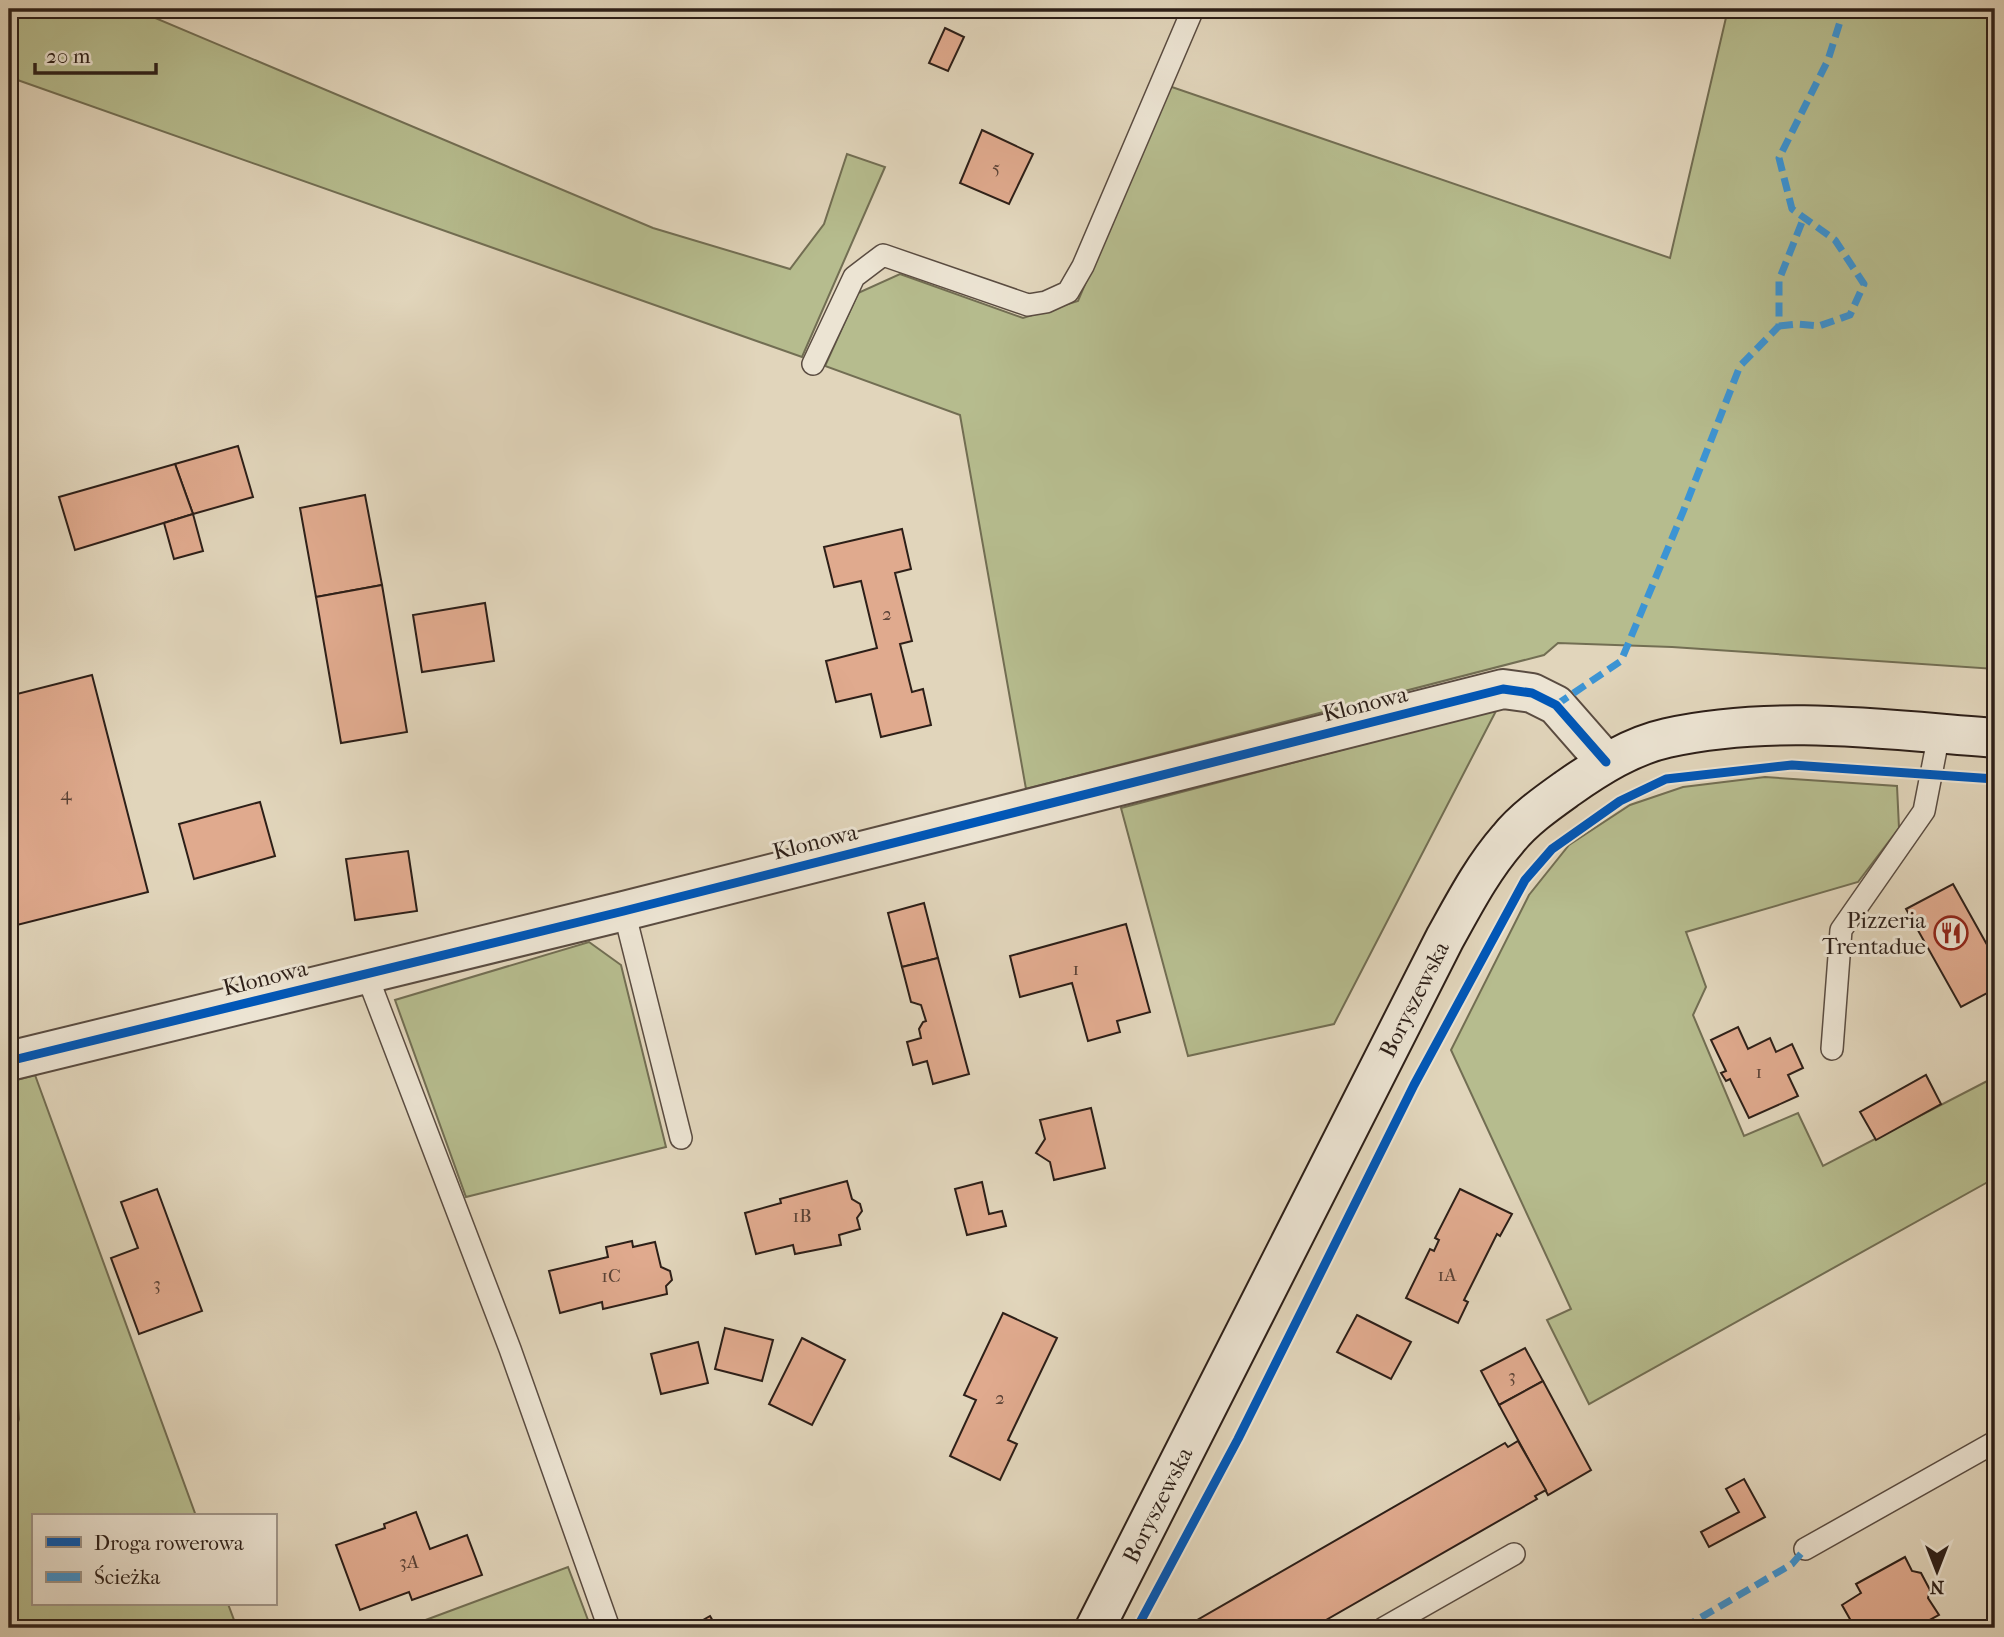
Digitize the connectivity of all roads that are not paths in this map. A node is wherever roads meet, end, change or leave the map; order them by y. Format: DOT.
graph roads {
  1 [pos="1193,9"];
  2 [pos="813,364"];
  3 [pos="1939,734"];
  4 [pos="1995,738"];
  5 [pos="1606,762"];
  6 [pos="624,911"];
  7 [pos="366,974"];
  8 [pos="1832,1049"];
  9 [pos="9,1061"];
  10 [pos="681,1138"];
  11 [pos="1995,1442"];
  12 [pos="1805,1549"];
  13 [pos="1514,1554"];
  14 [pos="609,1628"];
  15 [pos="1095,1628"];
  16 [pos="1384,1628"];
  1 -- 2 [label="lane"];
  3 -- 4 [label="street, Boryszewska"];
  3 -- 5 [label="street, Boryszewska"];
  3 -- 8 [label="lane"];
  5 -- 6 [label="street, Klonowa"];
  5 -- 15 [label="street, Boryszewska"];
  6 -- 7 [label="street, Klonowa"];
  6 -- 10 [label="lane"];
  7 -- 9 [label="street, Klonowa"];
  7 -- 14 [label="lane"];
  11 -- 12 [label="lane"];
  13 -- 16 [label="lane"];
}
